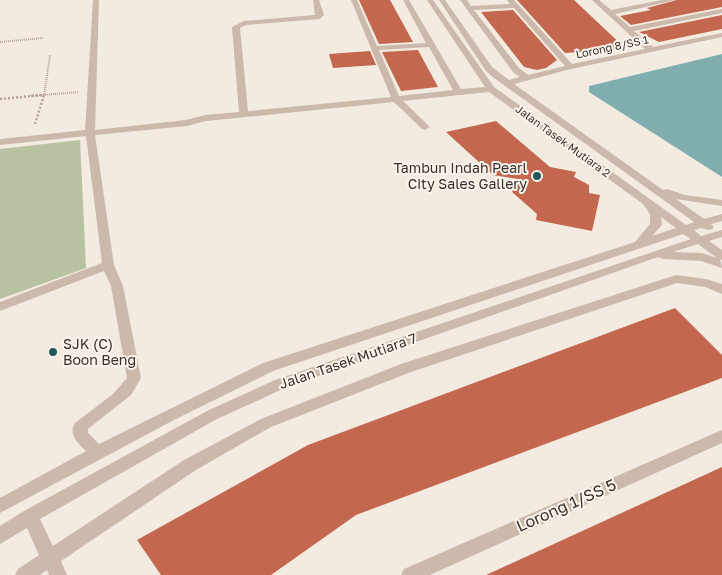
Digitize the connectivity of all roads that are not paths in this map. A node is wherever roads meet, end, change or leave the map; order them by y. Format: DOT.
graph roads {
  1 [pos="96,0"];
  2 [pos="316,0"];
  3 [pos="354,0"];
  4 [pos="406,0"];
  5 [pos="430,0"];
  6 [pos="442,0"];
  7 [pos="463,0"];
  8 [pos="594,0"];
  9 [pos="672,0"];
  10 [pos="513,3"];
  11 [pos="470,8"];
  12 [pos="722,11"];
  13 [pos="609,12"];
  14 [pos="628,30"];
  15 [pos="722,35"];
  16 [pos="432,45"];
  17 [pos="376,48"];
  18 [pos="651,50"];
  19 [pos="570,67"];
  20 [pos="526,78"];
  21 [pos="508,83"];
  22 [pos="491,89"];
  23 [pos="458,92"];
  24 [pos="396,98"];
  25 [pos="244,114"];
  26 [pos="425,127"];
  27 [pos="90,133"];
  28 [pos="0,142"];
  29 [pos="652,188"];
  30 [pos="638,195"];
  31 [pos="722,204"];
  32 [pos="722,218"];
  33 [pos="703,224"];
  34 [pos="686,230"];
  35 [pos="721,235"];
  36 [pos="700,240"];
  37 [pos="640,243"];
  38 [pos="654,254"];
  39 [pos="722,256"];
  40 [pos="722,264"];
  41 [pos="108,265"];
  42 [pos="722,290"];
  43 [pos="0,307"];
  44 [pos="722,436"];
  45 [pos="97,452"];
  46 [pos="0,506"];
  47 [pos="30,516"];
  48 [pos="0,536"];
  49 [pos="49,558"];
  50 [pos="24,575"];
  51 [pos="58,575"];
  52 [pos="410,575"];
  1 -- 27 [label="street"];
  2 -- 25 [label="street"];
  3 -- 17 [label="street"];
  4 -- 16 [label="street"];
  5 -- 22 [label="street, Jalan Tasek Mutiara 2"];
  6 -- 21 [label="street, Jalan Tasek Mutiara 2"];
  7 -- 11 [label="street"];
  8 -- 13 [label="street"];
  9 -- 13 [label="street"];
  10 -- 11 [label="street"];
  10 -- 19 [label="street"];
  11 -- 20 [label="street"];
  12 -- 14 [label="street"];
  13 -- 14 [label="street"];
  14 -- 18 [label="street"];
  15 -- 18 [label="street, Lorong 8/SS 1"];
  16 -- 17 [label="street"];
  16 -- 23 [label="street"];
  17 -- 24 [label="street"];
  18 -- 19 [label="street, Lorong 8/SS 1"];
  19 -- 20 [label="street, Lorong 8/SS 1"];
  20 -- 21 [label="street, Lorong 8/SS 1"];
  21 -- 29 [label="street, Jalan Tasek Mutiara 2"];
  22 -- 23 [label="street"];
  22 -- 30 [label="street, Jalan Tasek Mutiara 2"];
  23 -- 24 [label="street"];
  24 -- 25 [label="street"];
  24 -- 26 [label="street"];
  25 -- 27 [label="street"];
  27 -- 28 [label="street"];
  27 -- 41 [label="street"];
  29 -- 31 [label="street"];
  29 -- 33 [label="street, Jalan Tasek Mutiara 2"];
  30 -- 34 [label="street, Jalan Tasek Mutiara 2"];
  30 -- 37 [label="street"];
  32 -- 33 [label="street, Jalan Tasek Mutiara 7"];
  33 -- 34 [label="street, Jalan Tasek Mutiara 7"];
  33 -- 35 [label="street, Jalan Tasek Mutiara 2"];
  34 -- 36 [label="street, Jalan Tasek Mutiara 2"];
  34 -- 37 [label="street, Jalan Tasek Mutiara 7"];
  35 -- 36 [label="street, Jalan Tasek Mutiara 7"];
  36 -- 38 [label="street, Jalan Tasek Mutiara 7"];
  36 -- 39 [label="street, Jalan Tasek Mutiara 2"];
  37 -- 45 [label="street, Jalan Tasek Mutiara 7"];
  38 -- 40 [label="street"];
  38 -- 47 [label="street, Jalan Tasek Mutiara 7"];
  41 -- 43 [label="street"];
  41 -- 45 [label="street"];
  42 -- 49 [label="street, Jalan Tasek Mutiara 7"];
  44 -- 52 [label="street, Lorong 1/SS 5"];
  45 -- 46 [label="street, Jalan Tasek Mutiara 7"];
  47 -- 48 [label="street, Jalan Tasek Mutiara 7"];
  47 -- 49 [label="street"];
  49 -- 50 [label="street, Jalan Tasek Mutiara 7"];
  49 -- 51 [label="street"];
}
